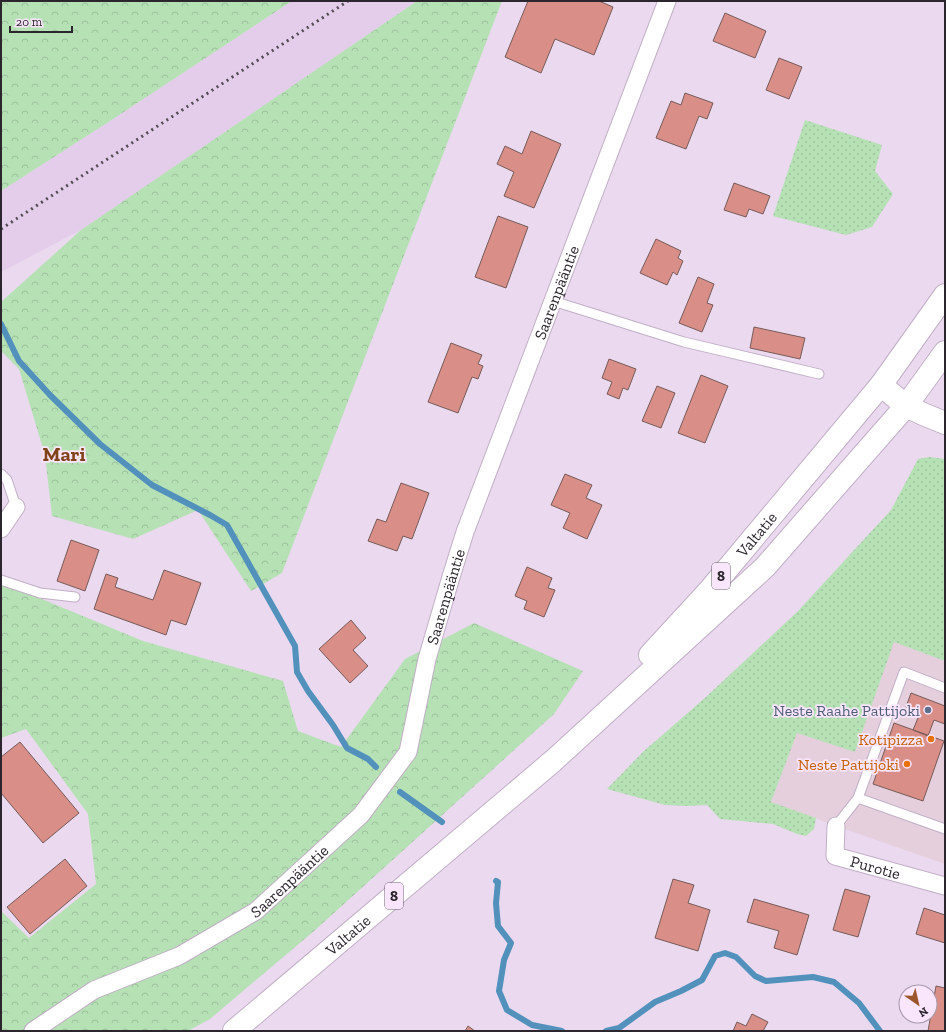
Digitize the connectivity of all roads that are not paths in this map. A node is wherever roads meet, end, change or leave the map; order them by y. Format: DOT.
graph roads {
  1 [pos="667,1"];
  2 [pos="945,295"];
  3 [pos="553,301"];
  4 [pos="945,352"];
  5 [pos="819,374"];
  6 [pos="881,385"];
  7 [pos="906,406"];
  8 [pos="945,423"];
  9 [pos="1,474"];
  10 [pos="16,507"];
  11 [pos="1,529"];
  12 [pos="1,580"];
  13 [pos="75,597"];
  14 [pos="945,688"];
  15 [pos="554,760"];
  16 [pos="858,798"];
  17 [pos="836,826"];
  18 [pos="945,829"];
  19 [pos="945,886"];
  20 [pos="33,1031"];
  21 [pos="234,1031"];
  1 -- 3 [label="street, Saarenpääntie"];
  2 -- 6 [label="main road, Valtatie / 8"];
  3 -- 5 [label="lane"];
  3 -- 20 [label="street, Saarenpääntie"];
  4 -- 7 [label="main road, Valtatie / 8"];
  6 -- 7 [label="main road"];
  6 -- 15 [label="main road, Valtatie / 8"];
  7 -- 8 [label="main road"];
  7 -- 15 [label="main road, Valtatie / 8"];
  9 -- 10 [label="lane"];
  10 -- 11 [label="street"];
  12 -- 13 [label="lane"];
  14 -- 16 [label="lane"];
  15 -- 21 [label="main road, Valtatie / 8"];
  16 -- 17 [label="lane"];
  16 -- 18 [label="lane"];
  17 -- 19 [label="street, Purotie"];
}
